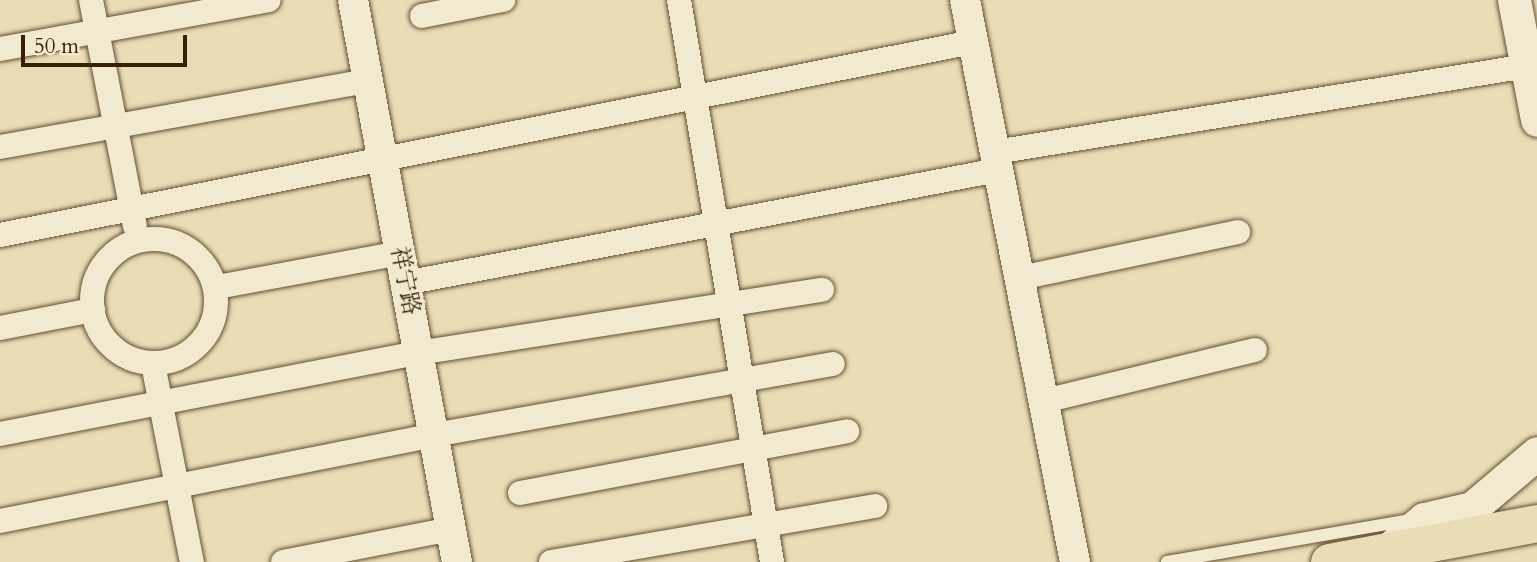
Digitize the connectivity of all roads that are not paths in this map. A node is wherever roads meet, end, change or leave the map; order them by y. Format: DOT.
graph roads {
  1 [pos="91,0"];
  2 [pos="269,0"];
  3 [pos="353,0"];
  4 [pos="503,0"];
  5 [pos="679,0"];
  6 [pos="965,0"];
  7 [pos="1514,0"];
  8 [pos="422,16"];
  9 [pos="97,30"];
  10 [pos="973,42"];
  11 [pos="0,49"];
  12 [pos="1527,66"];
  13 [pos="368,81"];
  14 [pos="695,95"];
  15 [pos="1537,120"];
  16 [pos="115,124"];
  17 [pos="0,147"];
  18 [pos="997,161"];
  19 [pos="383,162"];
  20 [pos="131,210"];
  21 [pos="713,221"];
  22 [pos="1238,232"];
  23 [pos="0,234"];
  24 [pos="137,238"];
  25 [pos="400,253"];
  26 [pos="1020,278"];
  27 [pos="405,283"];
  28 [pos="217,287"];
  29 [pos="822,290"];
  30 [pos="730,308"];
  31 [pos="93,310"];
  32 [pos="0,328"];
  33 [pos="1255,350"];
  34 [pos="418,353"];
  35 [pos="833,364"];
  36 [pos="153,365"];
  37 [pos="742,381"];
  38 [pos="1044,401"];
  39 [pos="161,403"];
  40 [pos="848,431"];
  41 [pos="0,434"];
  42 [pos="433,435"];
  43 [pos="753,448"];
  44 [pos="1537,453"];
  45 [pos="177,486"];
  46 [pos="520,493"];
  47 [pos="875,506"];
  48 [pos="1424,519"];
  49 [pos="0,522"];
  50 [pos="1537,523"];
  51 [pos="766,527"];
  52 [pos="451,529"];
  53 [pos="1537,546"];
  54 [pos="1385,552"];
  55 [pos="192,562"];
  56 [pos="283,562"];
  57 [pos="457,562"];
  58 [pos="551,562"];
  59 [pos="772,562"];
  60 [pos="1075,562"];
  61 [pos="1167,562"];
  62 [pos="1329,562"];
  63 [pos="1453,562"];
  1 -- 9 [label="street"];
  2 -- 9 [label="street"];
  3 -- 13 [label="street, 祥宁路"];
  4 -- 8 [label="street"];
  5 -- 14 [label="street"];
  6 -- 10 [label="street"];
  7 -- 12 [label="main road"];
  9 -- 11 [label="street"];
  9 -- 16 [label="street"];
  10 -- 14 [label="street"];
  10 -- 18 [label="street"];
  12 -- 15 [label="main road"];
  12 -- 18 [label="street"];
  13 -- 16 [label="street"];
  13 -- 19 [label="street, 祥宁路"];
  14 -- 19 [label="street"];
  14 -- 21 [label="street"];
  16 -- 17 [label="street"];
  16 -- 20 [label="street"];
  18 -- 21 [label="street"];
  18 -- 26 [label="street"];
  19 -- 20 [label="street"];
  19 -- 25 [label="street, 祥宁路"];
  20 -- 23 [label="street"];
  20 -- 24 [label="street"];
  21 -- 27 [label="street"];
  21 -- 30 [label="street"];
  22 -- 26 [label="street"];
  24 -- 28 [label="street"];
  24 -- 31 [label="street"];
  25 -- 27 [label="street, 祥宁路"];
  25 -- 28 [label="street"];
  26 -- 38 [label="street"];
  27 -- 34 [label="street, 祥宁路"];
  28 -- 36 [label="street"];
  29 -- 30 [label="street"];
  30 -- 34 [label="street"];
  30 -- 37 [label="street"];
  31 -- 32 [label="street"];
  31 -- 36 [label="street"];
  33 -- 38 [label="street"];
  34 -- 39 [label="street"];
  34 -- 42 [label="street, 祥宁路"];
  35 -- 37 [label="street"];
  36 -- 39 [label="street"];
  37 -- 42 [label="street"];
  37 -- 43 [label="street"];
  38 -- 60 [label="street"];
  39 -- 41 [label="street"];
  39 -- 45 [label="street"];
  40 -- 43 [label="street"];
  42 -- 45 [label="street"];
  42 -- 52 [label="street, 祥宁路"];
  43 -- 46 [label="street"];
  43 -- 51 [label="street"];
  44 -- 48 [label="main road"];
  45 -- 49 [label="street"];
  45 -- 55 [label="street"];
  47 -- 51 [label="street"];
  48 -- 54 [label="main road"];
  48 -- 61 [label="lane"];
  50 -- 54 [label="main road"];
  51 -- 58 [label="street"];
  51 -- 59 [label="street"];
  52 -- 56 [label="street"];
  52 -- 57 [label="street, 祥宁路"];
  53 -- 63 [label="main road"];
  54 -- 62 [label="main road"];
}
